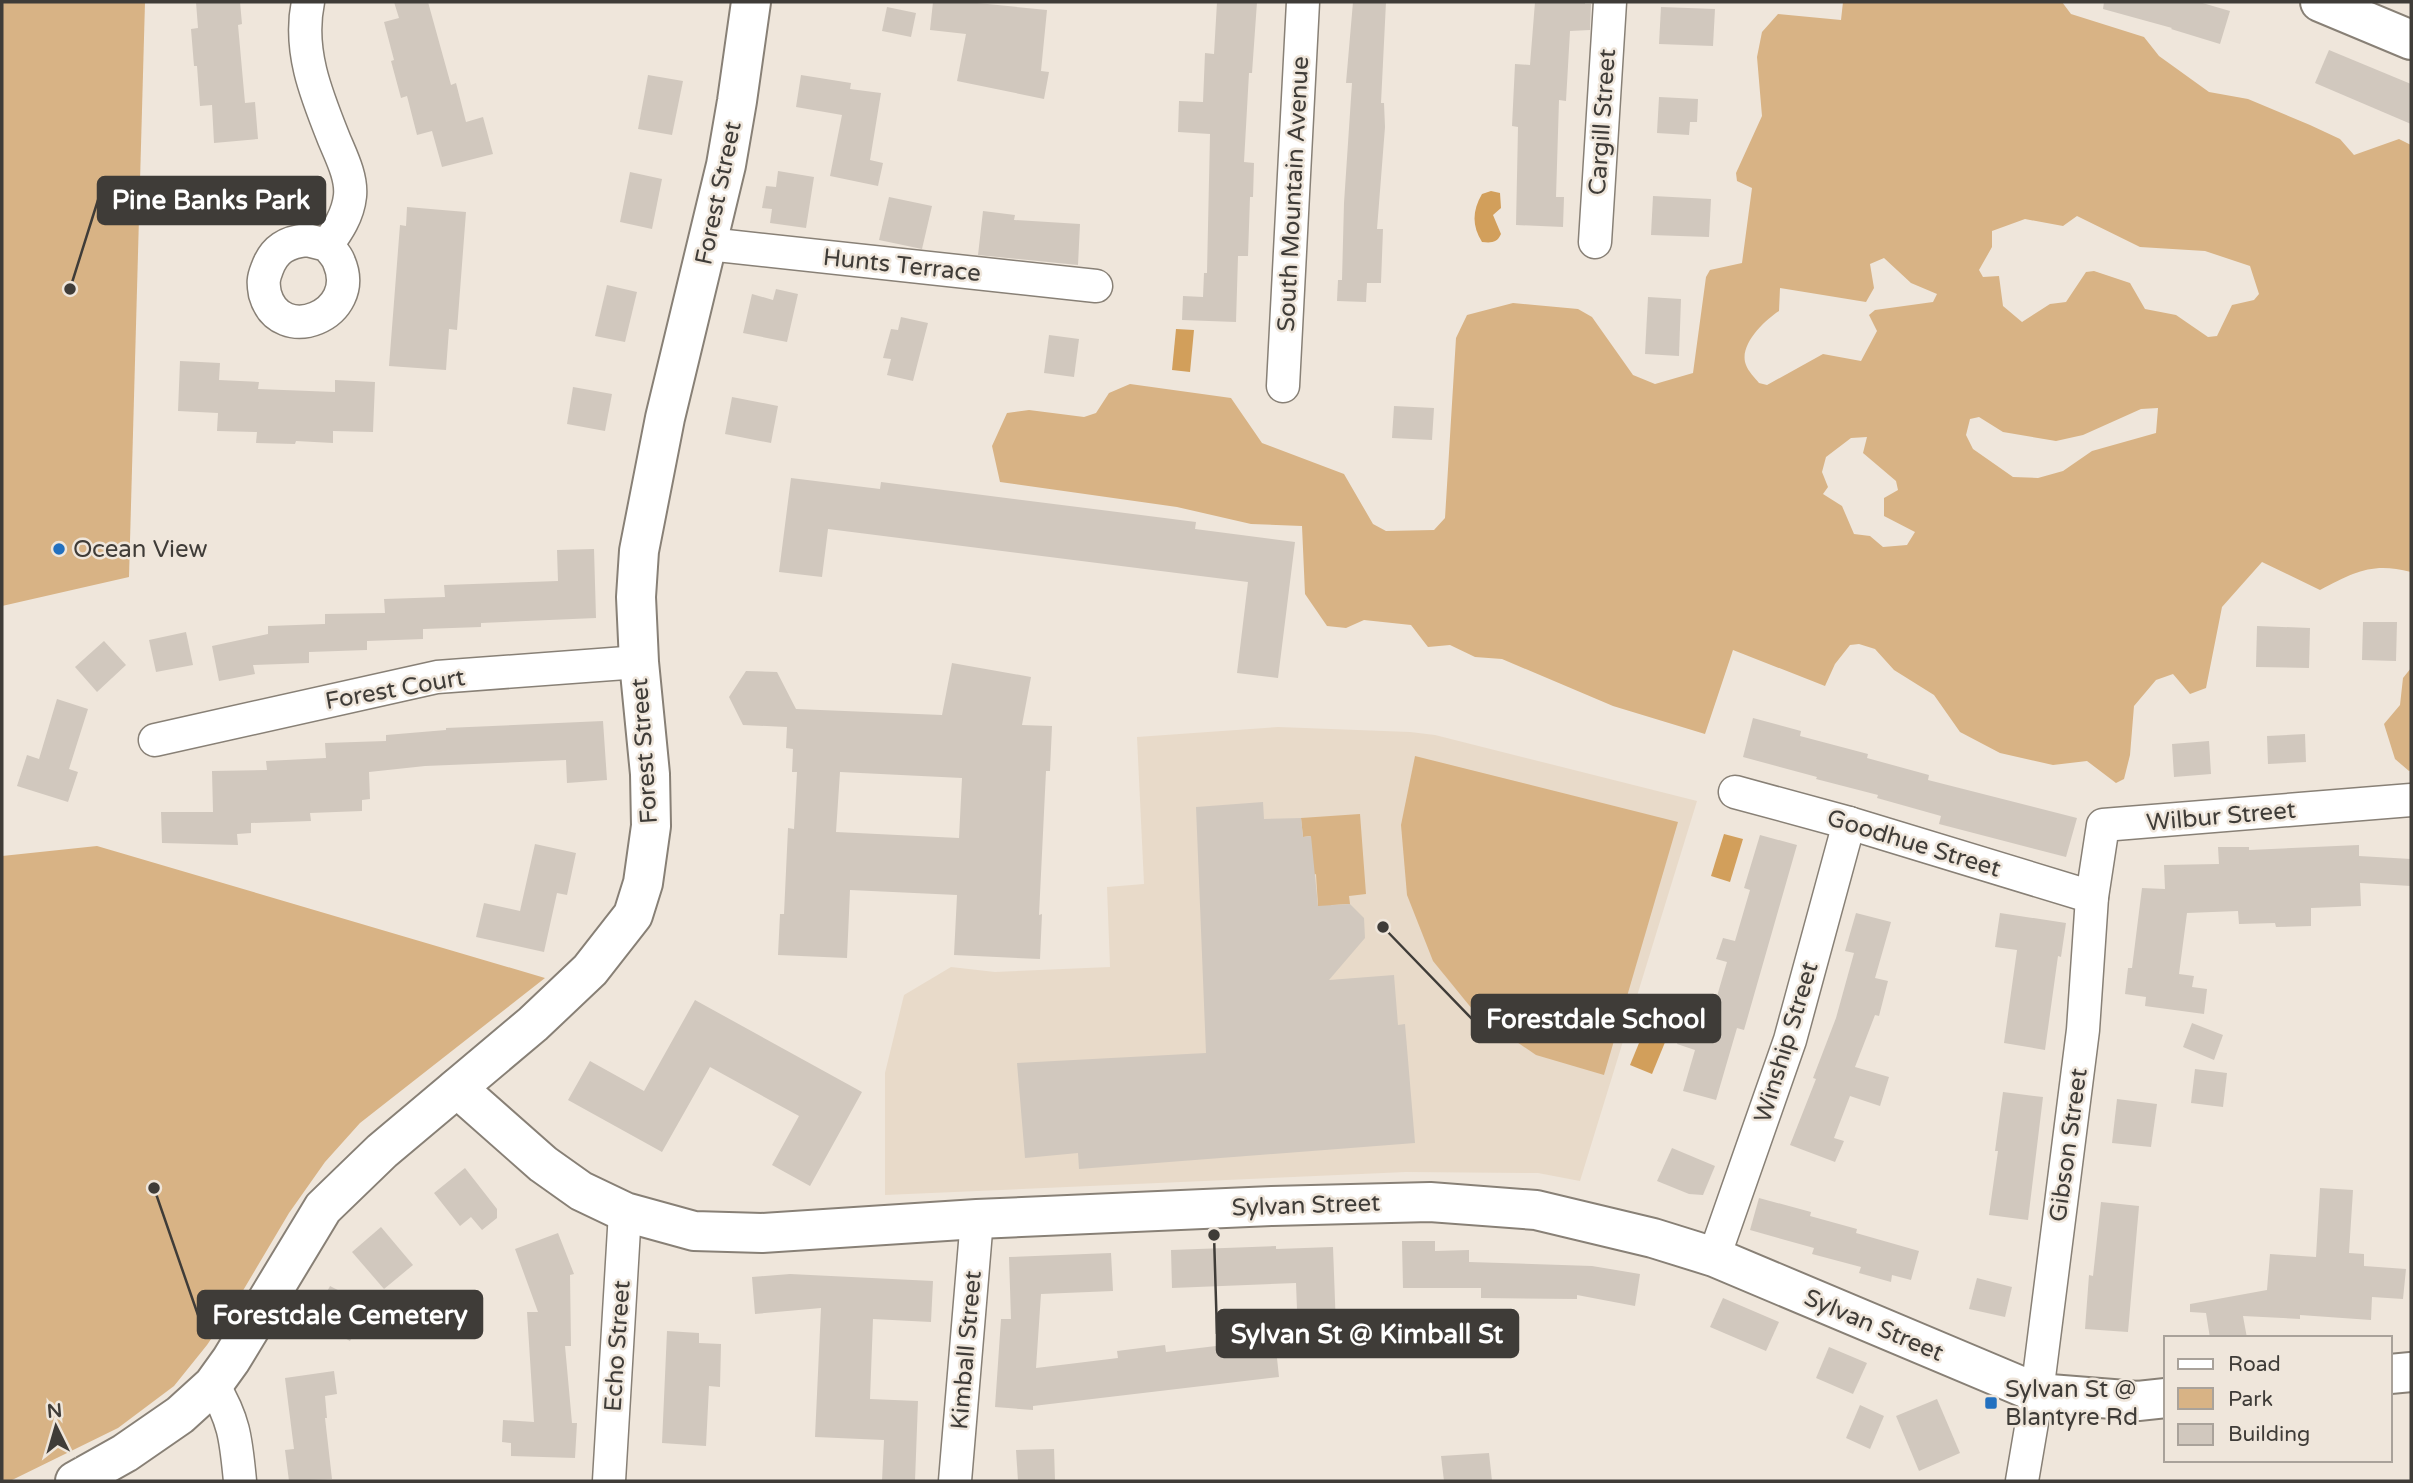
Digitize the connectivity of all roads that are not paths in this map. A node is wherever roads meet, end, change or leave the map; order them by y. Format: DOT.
graph roads {
  1 [pos="308,2"];
  2 [pos="751,2"];
  3 [pos="1303,2"];
  4 [pos="1610,2"];
  5 [pos="2320,2"];
  6 [pos="2411,40"];
  7 [pos="1595,242"];
  8 [pos="708,244"];
  9 [pos="327,245"];
  10 [pos="1096,286"];
  11 [pos="1283,386"];
  12 [pos="639,662"];
  13 [pos="155,740"];
  14 [pos="1735,792"];
  15 [pos="2411,800"];
  16 [pos="1849,823"];
  17 [pos="2092,897"];
  18 [pos="457,1088"];
  19 [pos="625,1212"];
  20 [pos="977,1219"];
  21 [pos="1714,1257"];
  22 [pos="2411,1372"];
  23 [pos="2392,1374"];
  24 [pos="213,1385"];
  25 [pos="2037,1393"];
  26 [pos="2164,1398"];
  27 [pos="75,1481"];
  28 [pos="240,1481"];
  29 [pos="608,1481"];
  30 [pos="955,1481"];
  31 [pos="2022,1481"];
  1 -- 9 [label="street"];
  2 -- 8 [label="street, Forest Street"];
  3 -- 11 [label="street, South Mountain Avenue"];
  4 -- 7 [label="street, Cargill Street"];
  5 -- 6 [label="street"];
  8 -- 10 [label="street, Hunts Terrace"];
  8 -- 12 [label="street, Forest Street"];
  12 -- 13 [label="street, Forest Court"];
  12 -- 18 [label="street, Forest Street"];
  14 -- 16 [label="street, Goodhue Street"];
  15 -- 17 [label="street, Wilbur Street"];
  16 -- 17 [label="street, Goodhue Street"];
  16 -- 21 [label="street, Winship Street"];
  17 -- 25 [label="street, Gibson Street"];
  18 -- 19 [label="street, Sylvan Street"];
  18 -- 24 [label="street, Forest Street"];
  19 -- 20 [label="street, Sylvan Street"];
  19 -- 29 [label="street, Echo Street"];
  20 -- 21 [label="street, Sylvan Street"];
  20 -- 30 [label="street, Kimball Street"];
  21 -- 25 [label="street, Sylvan Street"];
  22 -- 23 [label="street"];
  24 -- 27 [label="street, Forest Street"];
  24 -- 28 [label="street"];
  25 -- 26 [label="street, Sylvan Street"];
  25 -- 31 [label="street, Gibson Street"];
}
